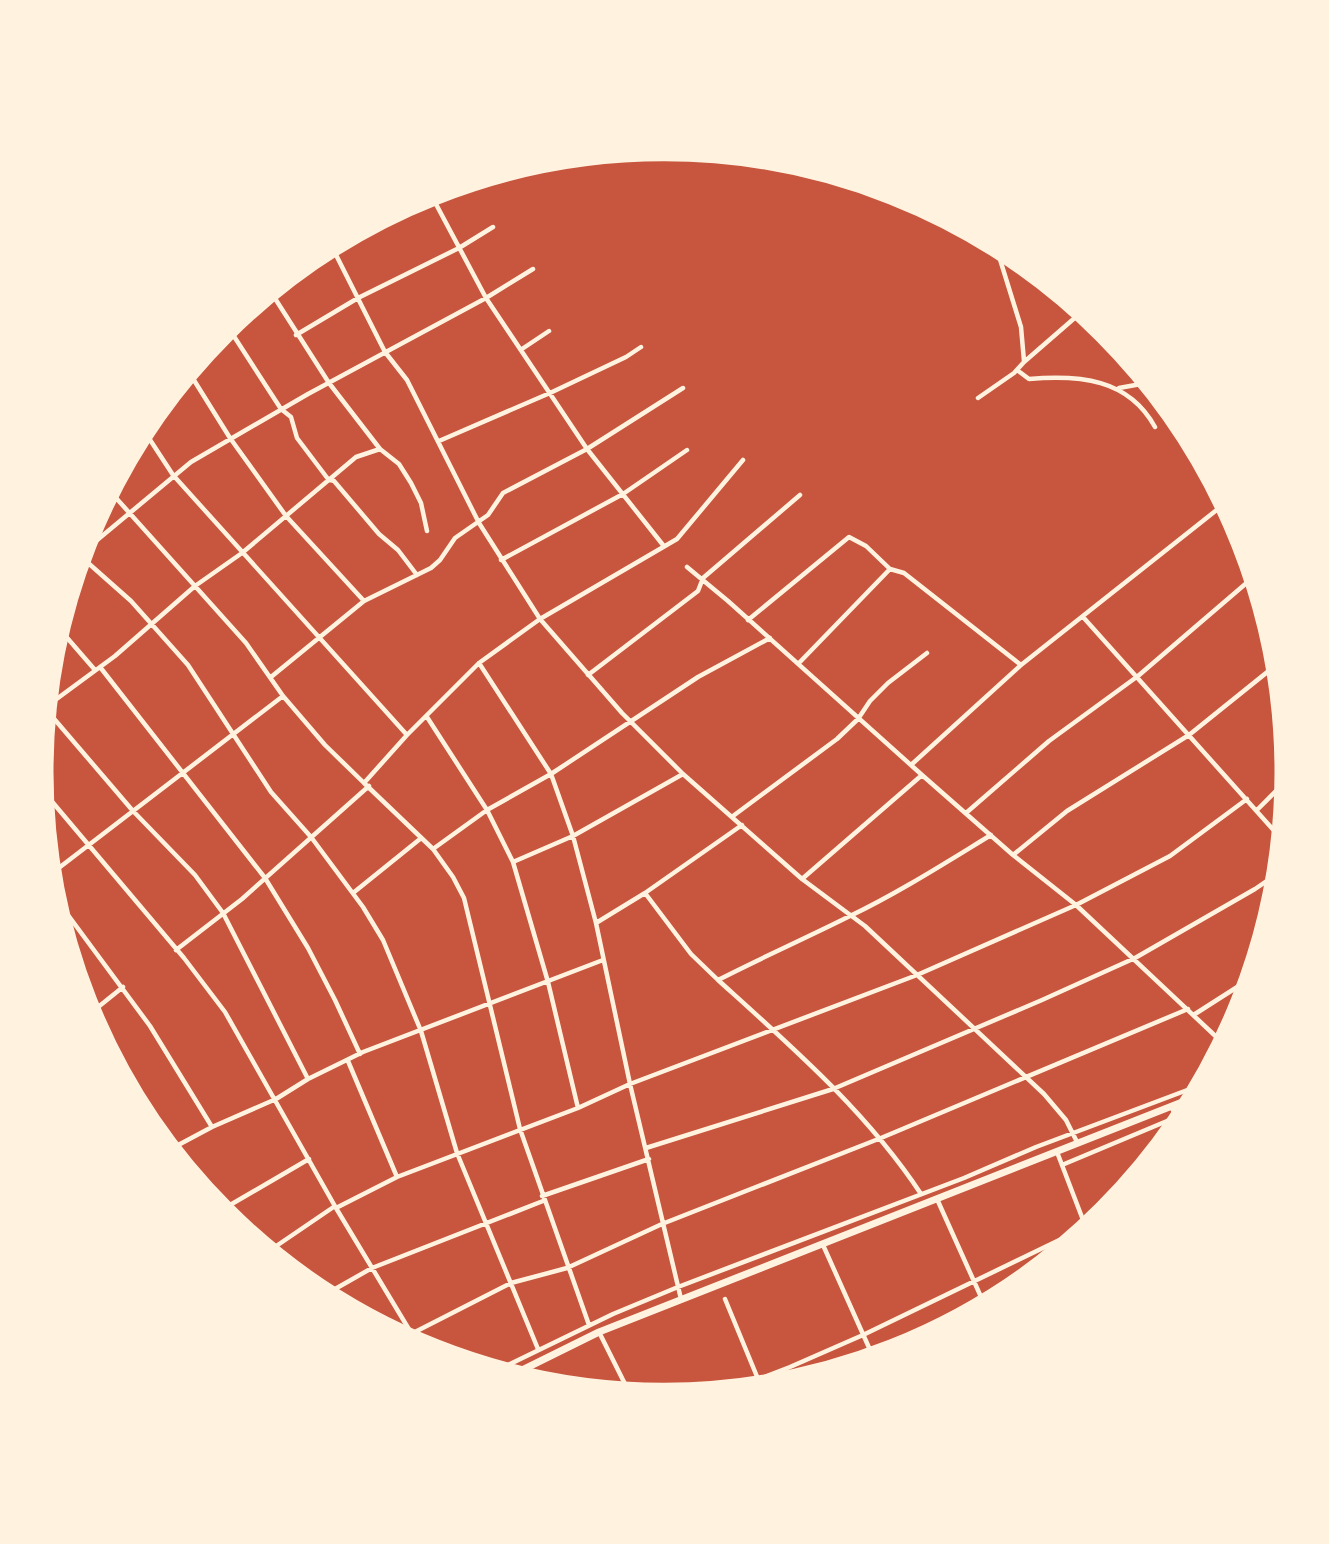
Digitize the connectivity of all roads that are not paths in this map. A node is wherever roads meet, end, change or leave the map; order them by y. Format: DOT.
graph roads {
  1 [pos="435,200"];
  2 [pos="493,227"];
  3 [pos="459,248"];
  4 [pos="335,253"];
  5 [pos="999,256"];
  6 [pos="533,269"];
  7 [pos="274,297"];
  8 [pos="358,299"];
  9 [pos="486,299"];
  10 [pos="1077,316"];
  11 [pos="549,331"];
  12 [pos="232,334"];
  13 [pos="296,335"];
  14 [pos="641,346"];
  15 [pos="522,349"];
  16 [pos="385,352"];
  17 [pos="1024,362"];
  18 [pos="1017,370"];
  19 [pos="192,378"];
  20 [pos="329,383"];
  21 [pos="1142,384"];
  22 [pos="683,388"];
  23 [pos="1118,388"];
  24 [pos="550,393"];
  25 [pos="978,398"];
  26 [pos="281,409"];
  27 [pos="1155,427"];
  28 [pos="148,437"];
  29 [pos="230,438"];
  30 [pos="439,441"];
  31 [pos="380,449"];
  32 [pos="587,449"];
  33 [pos="687,450"];
  34 [pos="743,460"];
  35 [pos="173,475"];
  36 [pos="328,479"];
  37 [pos="623,494"];
  38 [pos="800,495"];
  39 [pos="114,496"];
  40 [pos="1220,507"];
  41 [pos="127,513"];
  42 [pos="286,516"];
  43 [pos="479,523"];
  44 [pos="427,531"];
  45 [pos="94,541"];
  46 [pos="663,545"];
  47 [pos="242,553"];
  48 [pos="501,560"];
  49 [pos="86,562"];
  50 [pos="687,567"];
  51 [pos="890,569"];
  52 [pos="417,575"];
  53 [pos="703,578"];
  54 [pos="1249,581"];
  55 [pos="195,586"];
  56 [pos="365,601"];
  57 [pos="1083,617"];
  58 [pos="540,619"];
  59 [pos="748,620"];
  60 [pos="153,623"];
  61 [pos="65,634"];
  62 [pos="318,637"];
  63 [pos="770,638"];
  64 [pos="927,653"];
  65 [pos="479,663"];
  66 [pos="798,664"];
  67 [pos="1021,665"];
  68 [pos="98,668"];
  69 [pos="1271,669"];
  70 [pos="588,675"];
  71 [pos="1138,676"];
  72 [pos="271,677"];
  73 [pos="284,696"];
  74 [pos="53,701"];
  75 [pos="52,717"];
  76 [pos="426,718"];
  77 [pos="858,719"];
  78 [pos="630,722"];
  79 [pos="232,734"];
  80 [pos="407,735"];
  81 [pos="1189,735"];
  82 [pos="911,765"];
  83 [pos="183,772"];
  84 [pos="551,774"];
  85 [pos="683,774"];
  86 [pos="922,775"];
  87 [pos="367,785"];
  88 [pos="1280,787"];
  89 [pos="50,799"];
  90 [pos="1247,799"];
  91 [pos="487,810"];
  92 [pos="1257,810"];
  93 [pos="133,811"];
  94 [pos="966,813"];
  95 [pos="733,816"];
  96 [pos="742,825"];
  97 [pos="1277,833"];
  98 [pos="991,835"];
  99 [pos="573,836"];
  100 [pos="312,837"];
  101 [pos="420,839"];
  102 [pos="89,847"];
  103 [pos="433,849"];
  104 [pos="1013,855"];
  105 [pos="513,862"];
  106 [pos="57,870"];
  107 [pos="265,878"];
  108 [pos="802,879"];
  109 [pos="1270,879"];
  110 [pos="353,893"];
  111 [pos="645,893"];
  112 [pos="1076,905"];
  113 [pos="66,913"];
  114 [pos="223,914"];
  115 [pos="852,915"];
  116 [pos="596,923"];
  117 [pos="176,950"];
  118 [pos="1135,958"];
  119 [pos="603,960"];
  120 [pos="916,975"];
  121 [pos="718,980"];
  122 [pos="548,982"];
  123 [pos="1242,984"];
  124 [pos="122,987"];
  125 [pos="490,1002"];
  126 [pos="96,1008"];
  127 [pos="1188,1009"];
  128 [pos="1194,1014"];
  129 [pos="976,1028"];
  130 [pos="773,1029"];
  131 [pos="421,1031"];
  132 [pos="1219,1039"];
  133 [pos="360,1054"];
  134 [pos="348,1061"];
  135 [pos="1026,1078"];
  136 [pos="308,1079"];
  137 [pos="630,1084"];
  138 [pos="1193,1088"];
  139 [pos="833,1089"];
  140 [pos="276,1100"];
  141 [pos="1184,1101"];
  142 [pos="1171,1106"];
  143 [pos="578,1108"];
  144 [pos="1175,1115"];
  145 [pos="1172,1120"];
  146 [pos="212,1127"];
  147 [pos="520,1129"];
  148 [pos="1074,1132"];
  149 [pos="881,1138"];
  150 [pos="1077,1142"];
  151 [pos="176,1146"];
  152 [pos="646,1148"];
  153 [pos="1057,1150"];
  154 [pos="457,1153"];
  155 [pos="309,1159"];
  156 [pos="649,1159"];
  157 [pos="1062,1164"];
  158 [pos="397,1177"];
  159 [pos="921,1194"];
  160 [pos="542,1198"];
  161 [pos="936,1199"];
  162 [pos="228,1206"];
  163 [pos="335,1207"];
  164 [pos="1083,1223"];
  165 [pos="662,1224"];
  166 [pos="486,1225"];
  167 [pos="1062,1242"];
  168 [pos="823,1245"];
  169 [pos="274,1247"];
  170 [pos="372,1268"];
  171 [pos="567,1268"];
  172 [pos="973,1281"];
  173 [pos="511,1283"];
  174 [pos="678,1287"];
  175 [pos="333,1290"];
  176 [pos="681,1299"];
  177 [pos="725,1299"];
  178 [pos="982,1299"];
  179 [pos="589,1325"];
  180 [pos="410,1332"];
  181 [pos="599,1332"];
  182 [pos="412,1333"];
  183 [pos="863,1335"];
  184 [pos="538,1349"];
  185 [pos="871,1352"];
  186 [pos="506,1367"];
  187 [pos="521,1371"];
  188 [pos="758,1379"];
  189 [pos="754,1381"];
  190 [pos="626,1386"];
  1 -- 3 [label="street"];
  2 -- 3 [label="street"];
  3 -- 8 [label="street"];
  3 -- 9 [label="street"];
  4 -- 8 [label="street"];
  5 -- 17 [label="street"];
  6 -- 9 [label="street"];
  7 -- 13 [label="street"];
  8 -- 13 [label="street"];
  8 -- 16 [label="street"];
  9 -- 15 [label="street"];
  9 -- 16 [label="street"];
  10 -- 17 [label="street"];
  11 -- 15 [label="street"];
  12 -- 26 [label="street"];
  13 -- 20 [label="street"];
  14 -- 24 [label="street"];
  15 -- 24 [label="street"];
  16 -- 20 [label="street"];
  16 -- 30 [label="street"];
  17 -- 18 [label="street"];
  18 -- 23 [label="street"];
  18 -- 25 [label="street"];
  19 -- 29 [label="street"];
  20 -- 26 [label="street"];
  20 -- 31 [label="street"];
  21 -- 23 [label="street"];
  22 -- 32 [label="street"];
  23 -- 27 [label="street"];
  24 -- 30 [label="street"];
  24 -- 32 [label="street"];
  26 -- 29 [label="street"];
  26 -- 36 [label="street"];
  28 -- 35 [label="street"];
  29 -- 35 [label="street"];
  29 -- 42 [label="street"];
  30 -- 43 [label="street"];
  31 -- 36 [label="street"];
  31 -- 44 [label="street"];
  32 -- 37 [label="street"];
  32 -- 43 [label="street"];
  33 -- 37 [label="street"];
  34 -- 46 [label="street"];
  35 -- 41 [label="street"];
  35 -- 47 [label="street"];
  36 -- 42 [label="street"];
  36 -- 52 [label="street"];
  37 -- 46 [label="street"];
  37 -- 48 [label="street"];
  38 -- 53 [label="street"];
  39 -- 41 [label="street"];
  40 -- 57 [label="street"];
  41 -- 45 [label="street"];
  41 -- 55 [label="street"];
  42 -- 47 [label="street"];
  42 -- 56 [label="street"];
  43 -- 48 [label="street"];
  43 -- 52 [label="street"];
  46 -- 58 [label="street"];
  47 -- 55 [label="street"];
  47 -- 62 [label="street"];
  48 -- 58 [label="street"];
  49 -- 60 [label="street"];
  50 -- 53 [label="street"];
  51 -- 59 [label="street"];
  51 -- 66 [label="street"];
  51 -- 67 [label="street"];
  52 -- 56 [label="street"];
  53 -- 59 [label="street"];
  53 -- 70 [label="street"];
  54 -- 71 [label="street"];
  55 -- 60 [label="street"];
  55 -- 72 [label="street"];
  56 -- 62 [label="street"];
  57 -- 67 [label="street"];
  57 -- 71 [label="street"];
  58 -- 65 [label="street"];
  58 -- 70 [label="street"];
  59 -- 63 [label="street"];
  60 -- 68 [label="street"];
  60 -- 79 [label="street"];
  61 -- 68 [label="street"];
  62 -- 72 [label="street"];
  62 -- 80 [label="street"];
  63 -- 66 [label="street"];
  63 -- 78 [label="street"];
  64 -- 77 [label="street"];
  65 -- 76 [label="street"];
  65 -- 84 [label="street"];
  66 -- 77 [label="street"];
  67 -- 82 [label="street"];
  68 -- 74 [label="street"];
  68 -- 83 [label="street"];
  69 -- 81 [label="street"];
  70 -- 78 [label="street"];
  71 -- 81 [label="street"];
  71 -- 94 [label="street"];
  72 -- 73 [label="street"];
  73 -- 79 [label="street"];
  73 -- 87 [label="street"];
  75 -- 93 [label="street"];
  76 -- 80 [label="street"];
  76 -- 91 [label="street"];
  77 -- 82 [label="street"];
  77 -- 95 [label="street"];
  78 -- 84 [label="street"];
  78 -- 85 [label="street"];
  79 -- 83 [label="street"];
  79 -- 100 [label="street"];
  80 -- 87 [label="street"];
  81 -- 90 [label="street"];
  81 -- 104 [label="street"];
  82 -- 86 [label="street"];
  83 -- 93 [label="street"];
  83 -- 107 [label="street"];
  84 -- 91 [label="street"];
  84 -- 99 [label="street"];
  85 -- 95 [label="street"];
  85 -- 99 [label="street"];
  86 -- 94 [label="street"];
  86 -- 108 [label="street"];
  87 -- 100 [label="street"];
  87 -- 101 [label="street"];
  88 -- 92 [label="street"];
  89 -- 102 [label="street"];
  90 -- 92 [label="street"];
  90 -- 112 [label="street"];
  91 -- 103 [label="street"];
  91 -- 105 [label="street"];
  92 -- 97 [label="street"];
  93 -- 102 [label="street"];
  93 -- 114 [label="street"];
  94 -- 98 [label="street"];
  95 -- 96 [label="street"];
  96 -- 108 [label="street"];
  96 -- 111 [label="street"];
  98 -- 104 [label="street"];
  98 -- 115 [label="street"];
  99 -- 105 [label="street"];
  99 -- 116 [label="street"];
  100 -- 107 [label="street"];
  100 -- 110 [label="street"];
  101 -- 103 [label="street"];
  101 -- 110 [label="street"];
  102 -- 106 [label="street"];
  102 -- 117 [label="street"];
  103 -- 125 [label="street"];
  104 -- 112 [label="street"];
  105 -- 122 [label="street"];
  107 -- 114 [label="street"];
  107 -- 133 [label="street"];
  108 -- 115 [label="street"];
  109 -- 118 [label="street"];
  110 -- 131 [label="street"];
  111 -- 116 [label="street"];
  111 -- 121 [label="street"];
  112 -- 118 [label="street"];
  112 -- 120 [label="street"];
  113 -- 124 [label="street"];
  114 -- 117 [label="street"];
  114 -- 136 [label="street"];
  115 -- 120 [label="street"];
  115 -- 121 [label="street"];
  116 -- 119 [label="street"];
  117 -- 140 [label="street"];
  118 -- 127 [label="street"];
  118 -- 129 [label="street"];
  119 -- 122 [label="street"];
  119 -- 137 [label="street"];
  120 -- 129 [label="street"];
  120 -- 130 [label="street"];
  121 -- 130 [label="street"];
  122 -- 125 [label="street"];
  122 -- 143 [label="street"];
  123 -- 128 [label="street"];
  124 -- 126 [label="street"];
  124 -- 146 [label="street"];
  125 -- 131 [label="street"];
  125 -- 147 [label="street"];
  127 -- 128 [label="street"];
  127 -- 135 [label="street"];
  128 -- 132 [label="street"];
  129 -- 135 [label="street"];
  129 -- 139 [label="street"];
  130 -- 137 [label="street"];
  130 -- 139 [label="street"];
  131 -- 133 [label="street"];
  131 -- 154 [label="street"];
  133 -- 134 [label="street"];
  134 -- 136 [label="street"];
  134 -- 158 [label="street"];
  135 -- 148 [label="street"];
  135 -- 149 [label="street"];
  136 -- 140 [label="street"];
  137 -- 143 [label="street"];
  137 -- 152 [label="street"];
  138 -- 148 [label="street"];
  139 -- 149 [label="street"];
  139 -- 152 [label="street"];
  140 -- 146 [label="street"];
  140 -- 155 [label="street"];
  141 -- 142 [label="main road"];
  142 -- 144 [label="street"];
  142 -- 150 [label="main road"];
  143 -- 147 [label="street"];
  145 -- 157 [label="street"];
  146 -- 151 [label="street"];
  147 -- 154 [label="street"];
  147 -- 160 [label="street"];
  148 -- 150 [label="street"];
  148 -- 159 [label="street"];
  149 -- 159 [label="street"];
  149 -- 165 [label="street"];
  150 -- 153 [label="main road"];
  152 -- 156 [label="street"];
  153 -- 157 [label="street"];
  153 -- 161 [label="main road"];
  154 -- 158 [label="street"];
  154 -- 166 [label="street"];
  155 -- 162 [label="street"];
  155 -- 163 [label="street"];
  156 -- 160 [label="street"];
  156 -- 165 [label="street"];
  157 -- 164 [label="street"];
  158 -- 163 [label="street"];
  159 -- 174 [label="street"];
  160 -- 166 [label="street"];
  160 -- 171 [label="street"];
  161 -- 168 [label="main road"];
  161 -- 172 [label="street"];
  163 -- 169 [label="street"];
  163 -- 170 [label="street"];
  165 -- 171 [label="street"];
  165 -- 174 [label="street"];
  166 -- 170 [label="street"];
  166 -- 173 [label="street"];
  167 -- 172 [label="street"];
  168 -- 176 [label="main road"];
  168 -- 183 [label="street"];
  170 -- 175 [label="street"];
  170 -- 180 [label="street"];
  171 -- 173 [label="street"];
  171 -- 179 [label="street"];
  172 -- 178 [label="street"];
  172 -- 183 [label="street"];
  173 -- 182 [label="street"];
  173 -- 184 [label="street"];
  174 -- 176 [label="street"];
  174 -- 179 [label="street"];
  176 -- 181 [label="main road"];
  177 -- 188 [label="street"];
  179 -- 184 [label="street"];
  181 -- 187 [label="main road"];
  181 -- 190 [label="street"];
  183 -- 185 [label="street"];
  183 -- 188 [label="street"];
  184 -- 186 [label="street"];
  188 -- 189 [label="street"];
}
